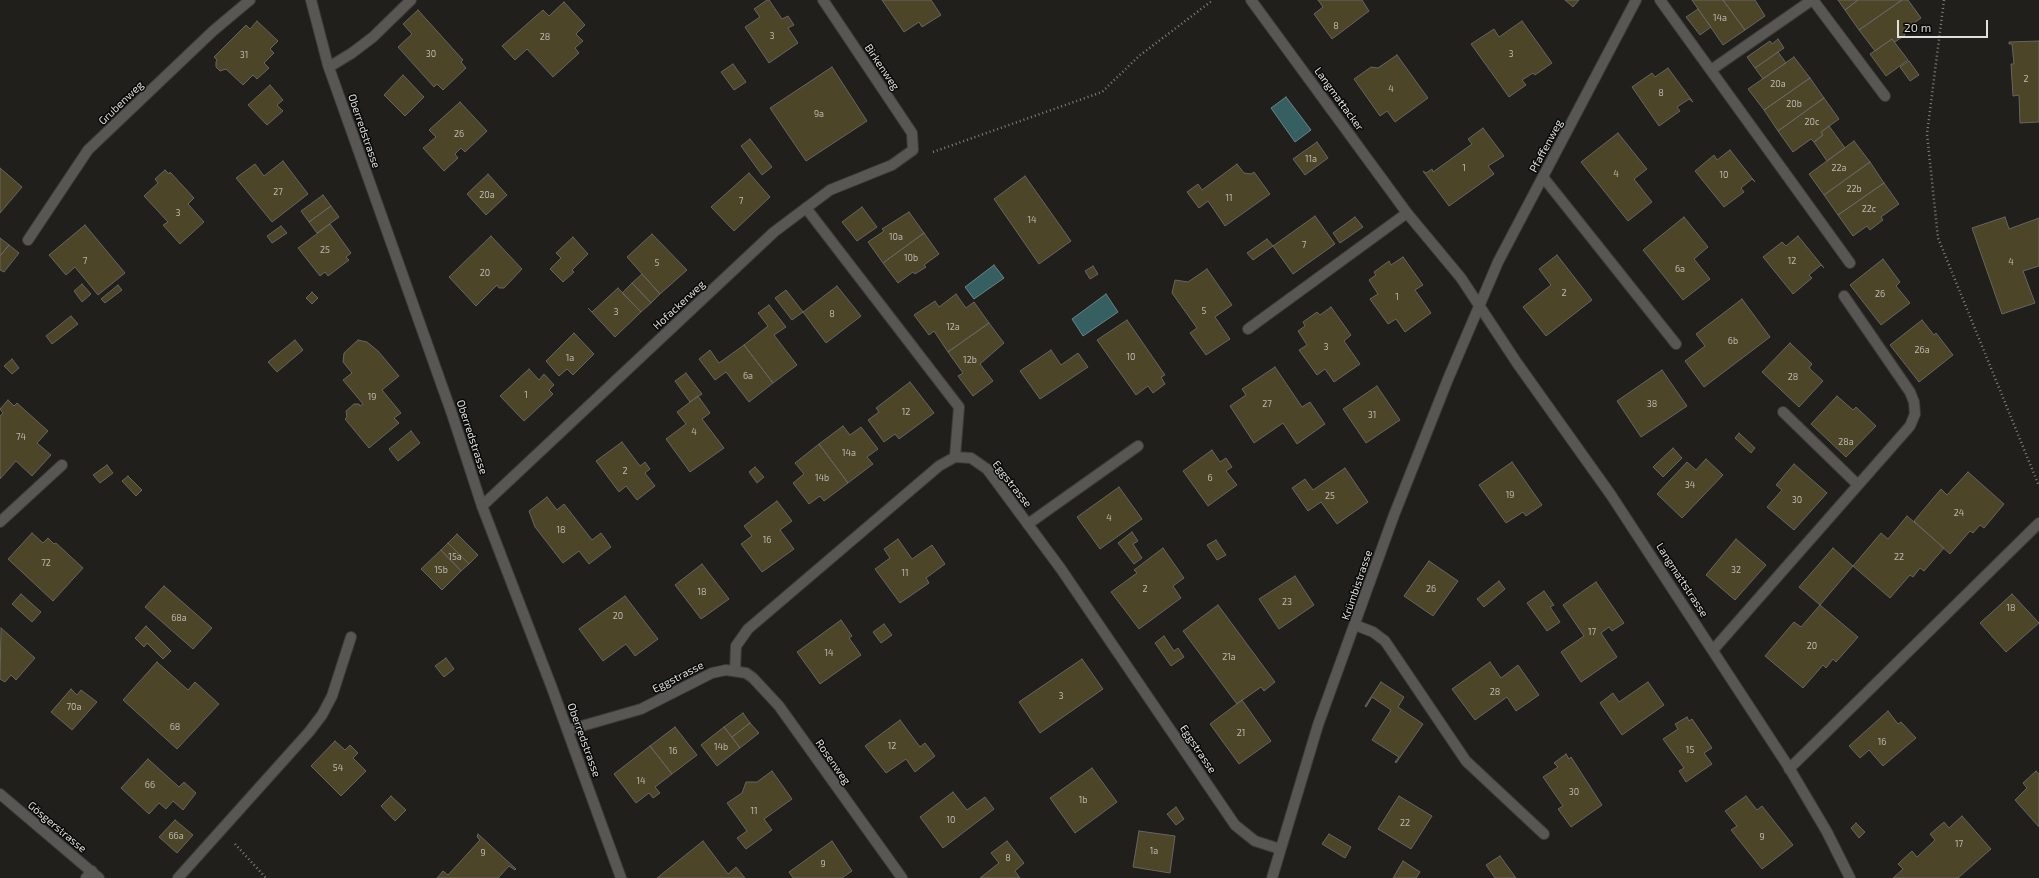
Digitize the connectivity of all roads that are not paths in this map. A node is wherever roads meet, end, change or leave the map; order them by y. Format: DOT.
graph roads {
  1 [pos="250,0"];
  2 [pos="311,0"];
  3 [pos="411,0"];
  4 [pos="823,0"];
  5 [pos="1251,0"];
  6 [pos="1636,0"];
  7 [pos="1660,0"];
  8 [pos="1812,0"];
  9 [pos="329,67"];
  10 [pos="1711,70"];
  11 [pos="1885,96"];
  12 [pos="913,150"];
  13 [pos="1543,177"];
  14 [pos="806,208"];
  15 [pos="1407,213"];
  16 [pos="28,240"];
  17 [pos="1850,263"];
  18 [pos="1844,296"];
  19 [pos="1479,305"];
  20 [pos="1248,329"];
  21 [pos="1676,344"];
  22 [pos="1783,412"];
  23 [pos="1138,446"];
  24 [pos="955,457"];
  25 [pos="62,465"];
  26 [pos="1858,485"];
  27 [pos="482,506"];
  28 [pos="0,522"];
  29 [pos="2039,523"];
  30 [pos="1028,524"];
  31 [pos="1355,625"];
  32 [pos="351,637"];
  33 [pos="1713,650"];
  34 [pos="735,671"];
  35 [pos="568,730"];
  36 [pos="1789,769"];
  37 [pos="0,794"];
  38 [pos="1544,834"];
  39 [pos="1280,849"];
  40 [pos="92,876"];
  41 [pos="178,878"];
  42 [pos="621,878"];
  43 [pos="902,878"];
  44 [pos="1272,878"];
  45 [pos="1850,878"];
  1 -- 16 [label="street, Grubenweg"];
  2 -- 9 [label="street, Oberredstrasse"];
  3 -- 9 [label="street"];
  4 -- 12 [label="street, Birkenweg"];
  5 -- 15 [label="street, Langmattacker"];
  6 -- 13 [label="street, Pfaffenweg"];
  7 -- 10 [label="street"];
  8 -- 10 [label="street"];
  8 -- 11 [label="street"];
  9 -- 27 [label="street, Oberredstrasse"];
  10 -- 17 [label="street"];
  12 -- 14 [label="street, Hofackerweg"];
  13 -- 19 [label="street, Pfaffenweg"];
  13 -- 21 [label="street"];
  14 -- 24 [label="street"];
  14 -- 27 [label="street, Hofackerweg"];
  15 -- 19 [label="street, Langmattacker"];
  15 -- 20 [label="street"];
  18 -- 26 [label="street"];
  19 -- 31 [label="street, Krümbistrasse"];
  19 -- 33 [label="street, Langmattstrasse"];
  22 -- 26 [label="street"];
  23 -- 30 [label="street"];
  24 -- 30 [label="street, Eggstrasse"];
  24 -- 34 [label="street"];
  25 -- 28 [label="street"];
  26 -- 33 [label="street"];
  27 -- 35 [label="street, Oberredstrasse"];
  29 -- 36 [label="street"];
  30 -- 39 [label="street, Eggstrasse"];
  31 -- 38 [label="street"];
  31 -- 39 [label="street, Krümbistrasse"];
  32 -- 41 [label="street"];
  33 -- 36 [label="street, Langmattstrasse"];
  34 -- 35 [label="street, Eggstrasse"];
  34 -- 43 [label="street, Rosenweg"];
  35 -- 42 [label="street, Oberredstrasse"];
  36 -- 45 [label="street, Langmattstrasse"];
  37 -- 40 [label="street, Gösgerstrasse"];
  39 -- 44 [label="street, Krümbistrasse"];
}
